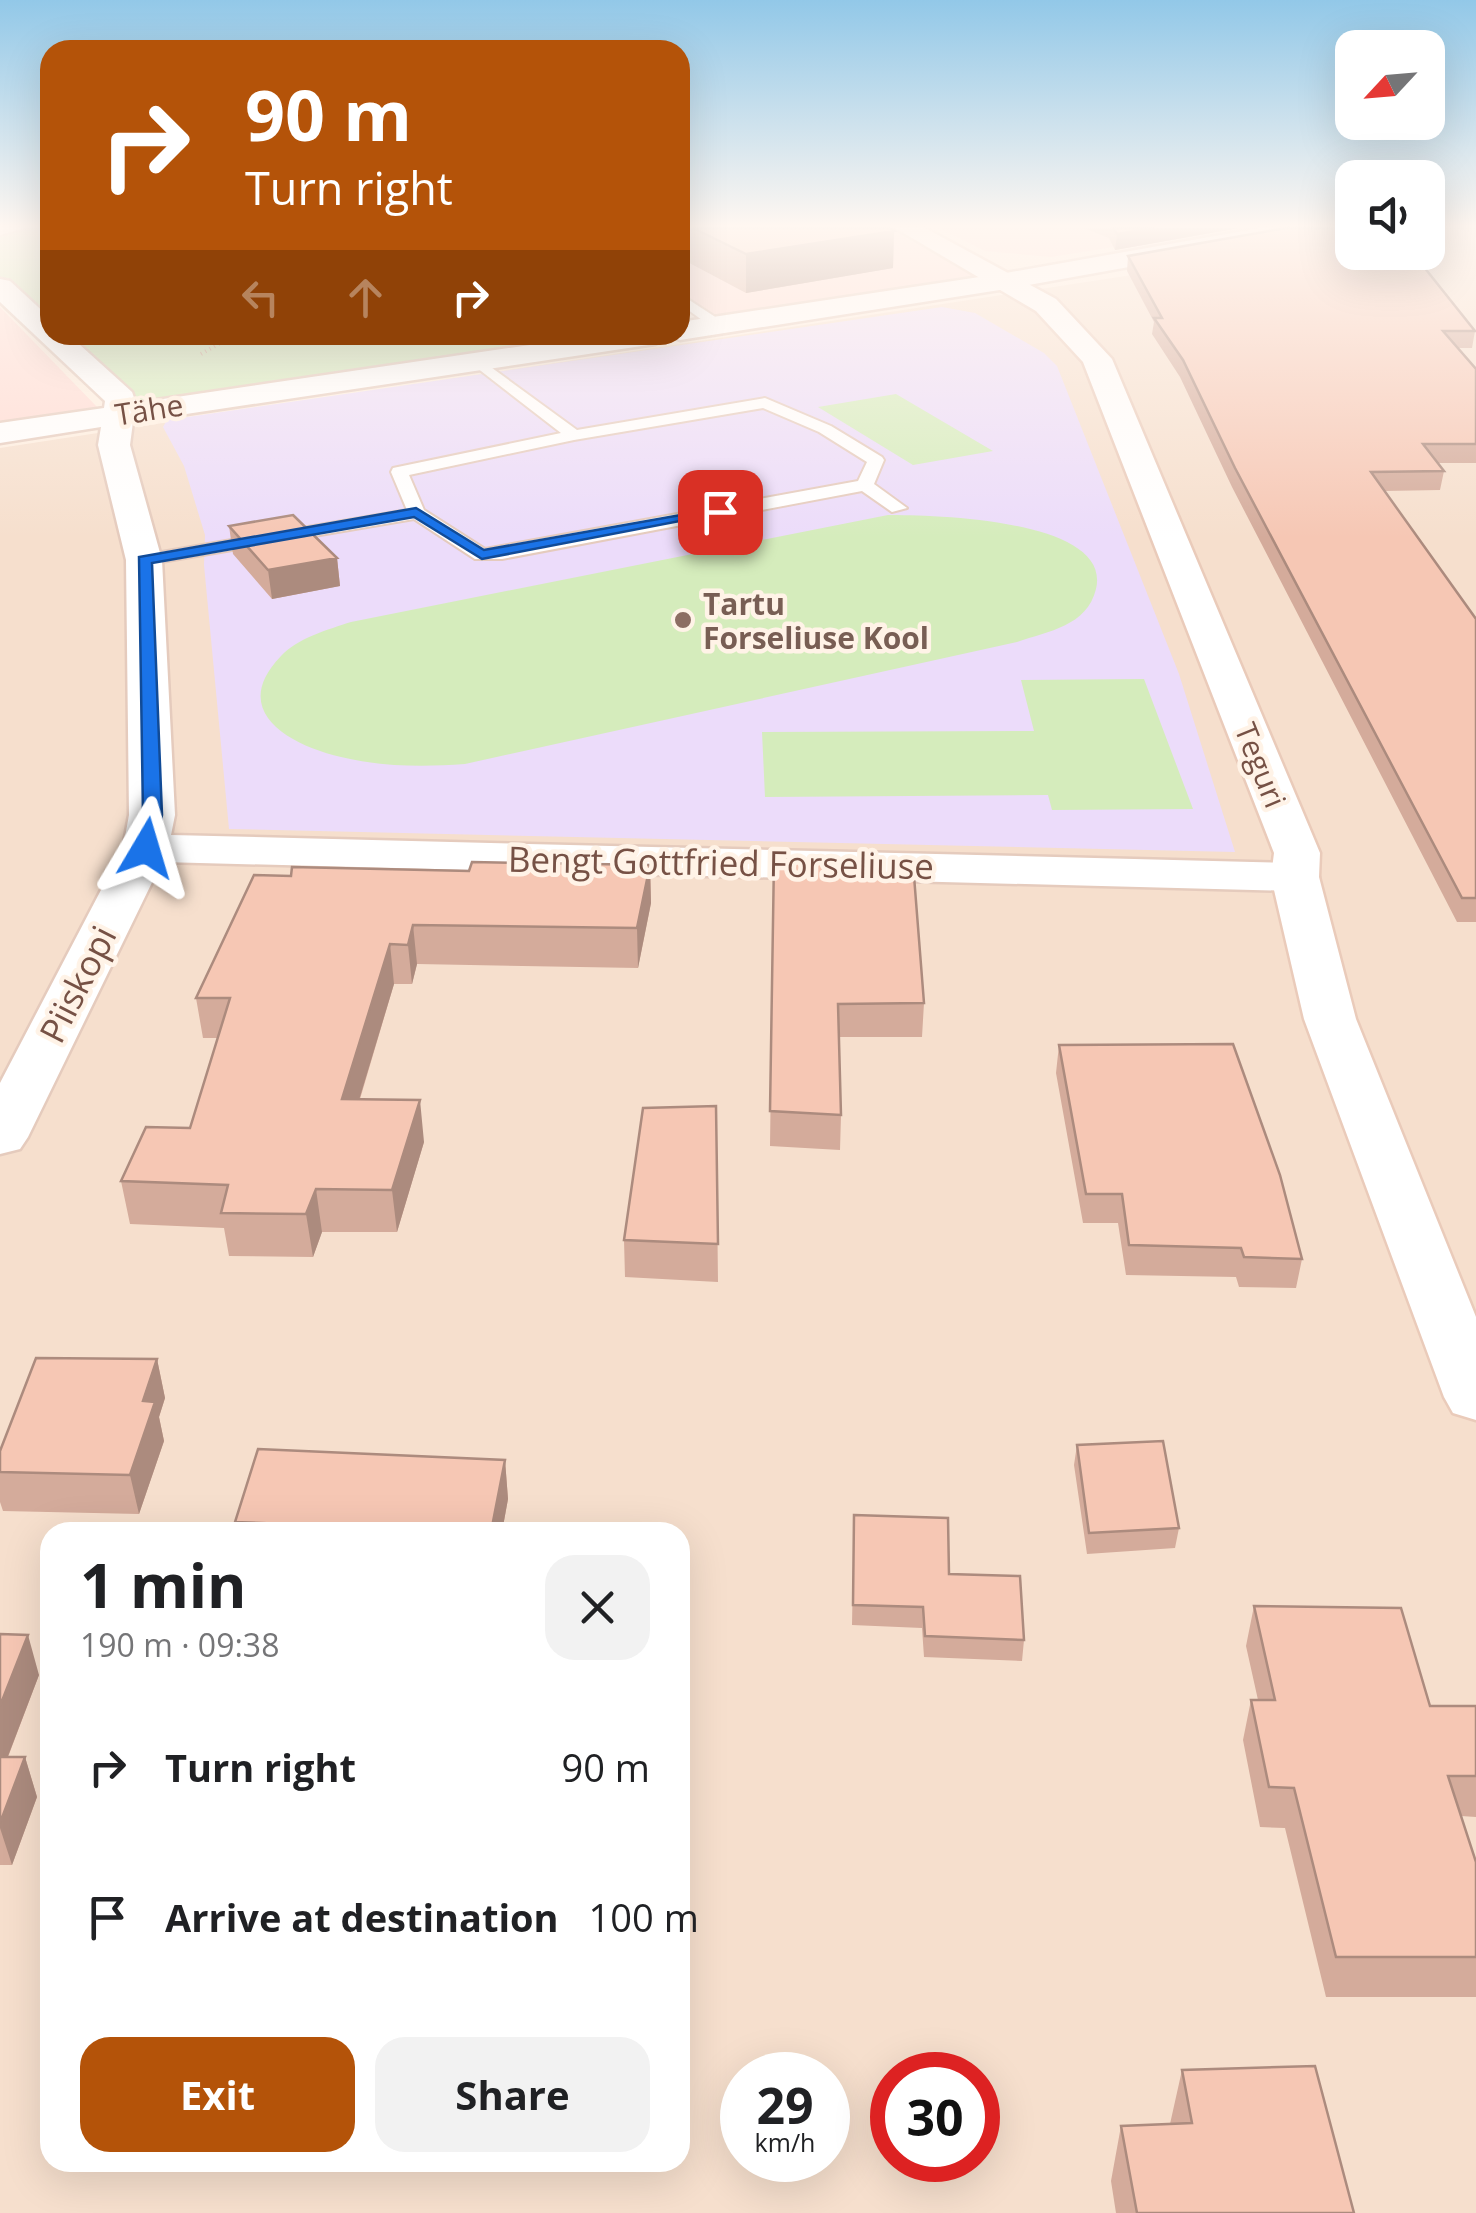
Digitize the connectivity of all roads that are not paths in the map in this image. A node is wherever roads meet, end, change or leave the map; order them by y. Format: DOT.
graph roads {
  1 [pos="1070,331"];
  2 [pos="63,345"];
  3 [pos="586,345"];
  4 [pos="476,361"];
  5 [pos="118,414"];
  6 [pos="0,433"];
  7 [pos="574,435"];
  8 [pos="865,485"];
  9 [pos="898,508"];
  10 [pos="416,513"];
  11 [pos="144,560"];
  12 [pos="146,848"];
  13 [pos="1295,878"];
  14 [pos="0,1137"];
  15 [pos="1476,1397"];
  1 -- 13 [label="street, Teguri"];
  2 -- 5 [label="street"];
  3 -- 4 [label="street, Tähe"];
  4 -- 5 [label="street, Tähe"];
  4 -- 7 [label="lane"];
  5 -- 6 [label="street, Tähe"];
  5 -- 11 [label="street, Piiskopi"];
  7 -- 8 [label="lane"];
  7 -- 10 [label="lane"];
  8 -- 9 [label="lane"];
  8 -- 10 [label="lane"];
  10 -- 11 [label="lane"];
  11 -- 12 [label="street, Piiskopi"];
  12 -- 13 [label="street, Bengt Gottfried Forseliuse"];
  12 -- 14 [label="street, Piiskopi"];
  13 -- 15 [label="street, Teguri"];
}
